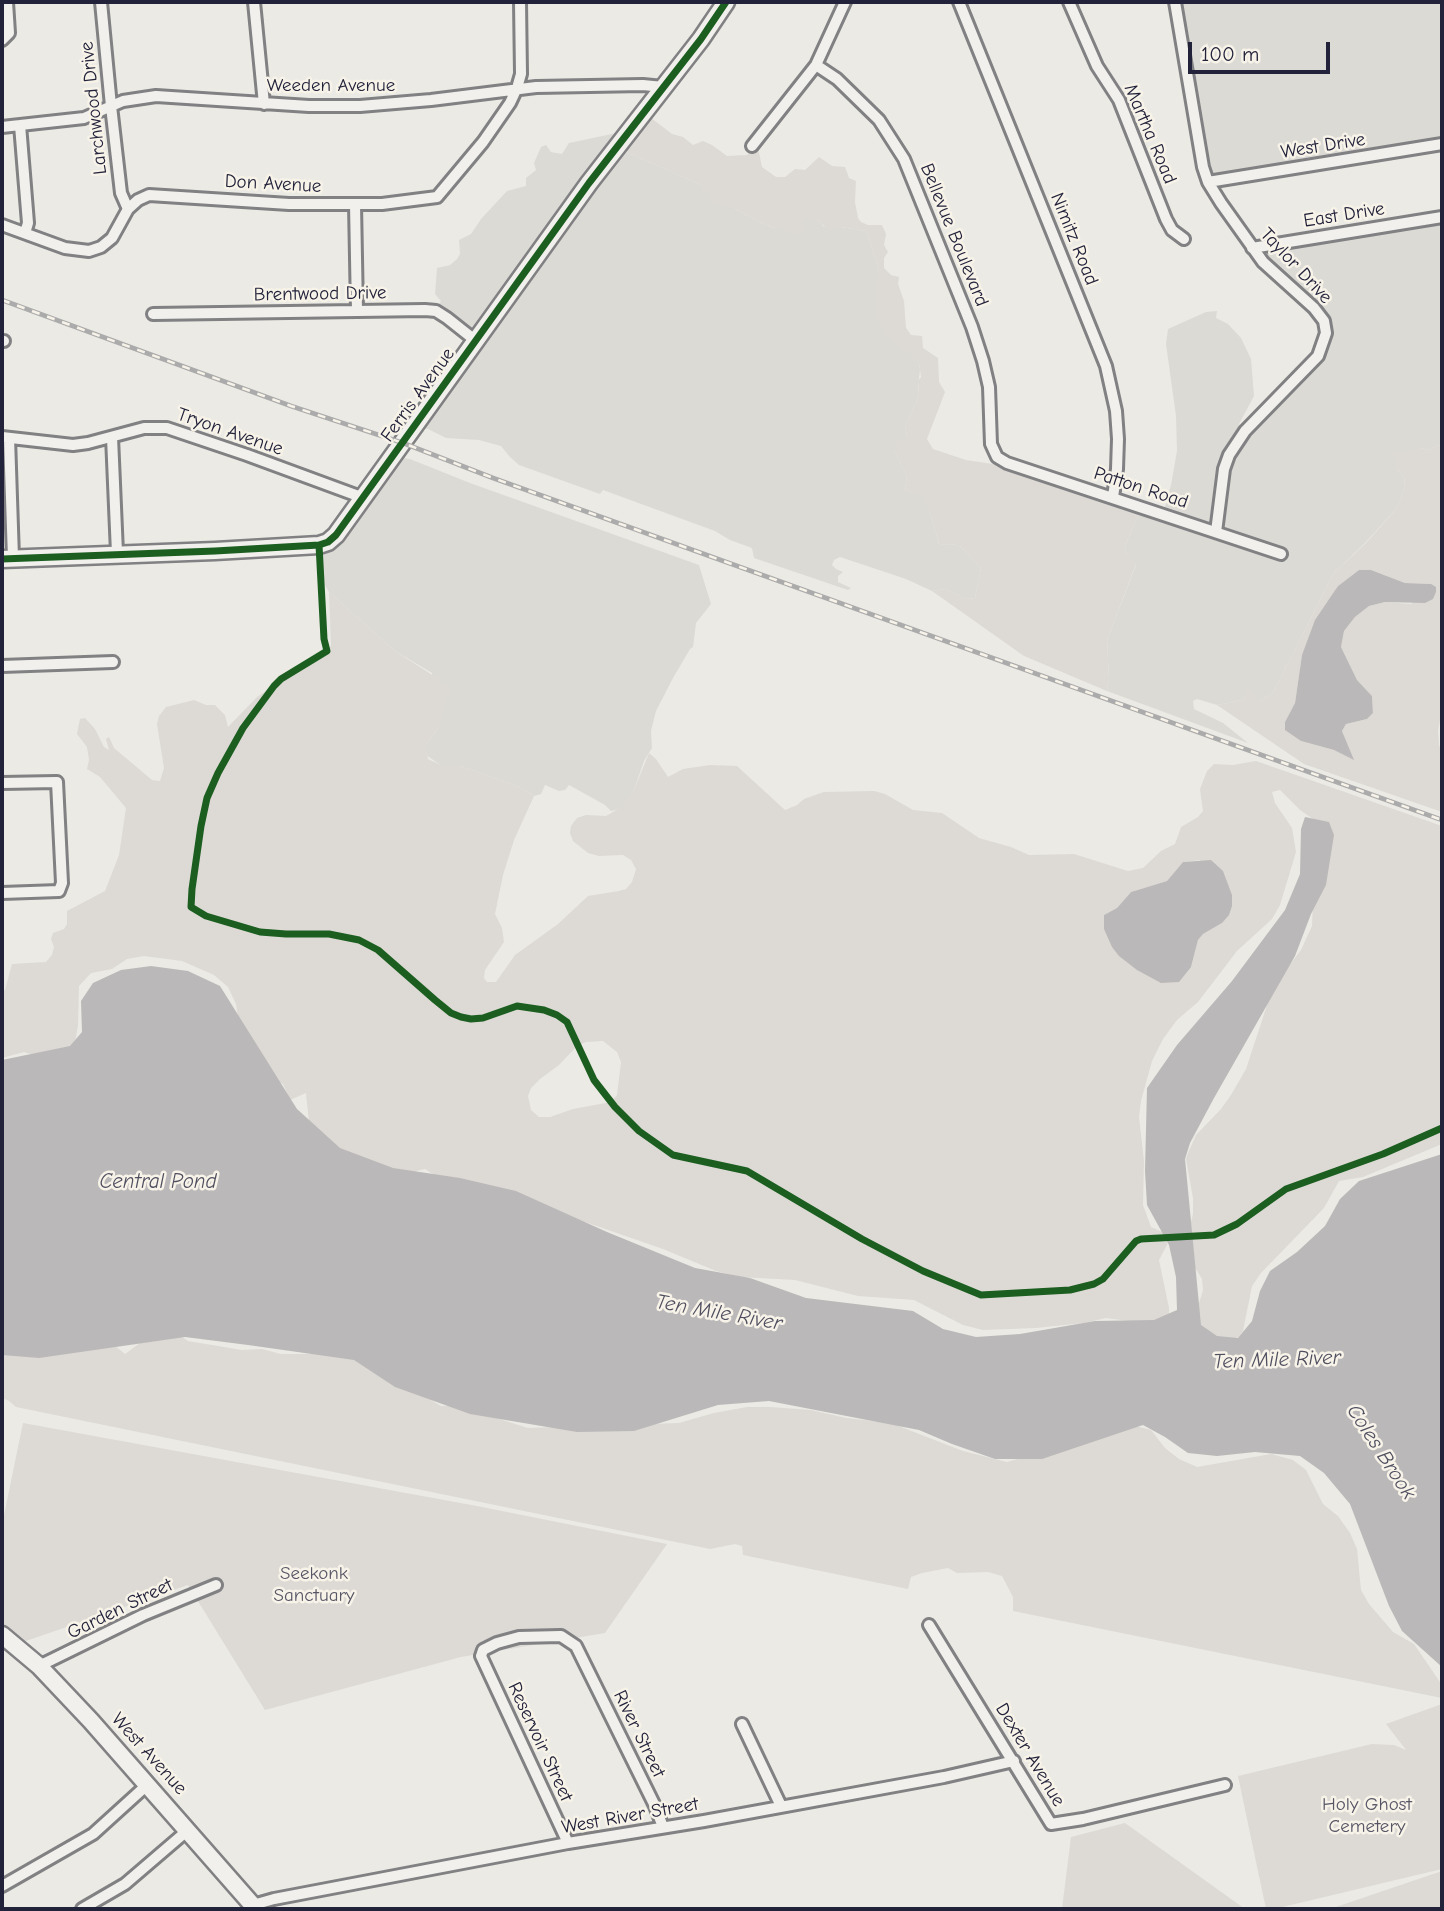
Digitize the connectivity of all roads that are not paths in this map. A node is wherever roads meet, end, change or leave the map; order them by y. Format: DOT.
graph roads {
  1 [pos="7,2"];
  2 [pos="102,2"];
  3 [pos="254,2"];
  4 [pos="520,2"];
  5 [pos="726,2"];
  6 [pos="845,2"];
  7 [pos="959,2"];
  8 [pos="1069,2"];
  9 [pos="1175,2"];
  10 [pos="2,40"];
  11 [pos="816,65"];
  12 [pos="663,87"];
  13 [pos="517,88"];
  14 [pos="264,104"];
  15 [pos="111,106"];
  16 [pos="20,125"];
  17 [pos="2,127"];
  18 [pos="1442,144"];
  19 [pos="752,146"];
  20 [pos="1208,181"];
  21 [pos="355,204"];
  22 [pos="128,209"];
  23 [pos="1442,217"];
  24 [pos="2,225"];
  25 [pos="25,233"];
  26 [pos="1184,239"];
  27 [pos="1252,248"];
  28 [pos="357,311"];
  29 [pos="153,314"];
  30 [pos="476,341"];
  31 [pos="5,437"];
  32 [pos="112,437"];
  33 [pos="993,452"];
  34 [pos="361,497"];
  35 [pos="1113,497"];
  36 [pos="1216,532"];
  37 [pos="117,553"];
  38 [pos="1281,554"];
  39 [pos="7,558"];
  40 [pos="114,662"];
  41 [pos="2,666"];
  42 [pos="2,783"];
  43 [pos="2,893"];
  44 [pos="216,1585"];
  45 [pos="929,1625"];
  46 [pos="2,1635"];
  47 [pos="582,1657"];
  48 [pos="39,1666"];
  49 [pos="742,1724"];
  50 [pos="1014,1761"];
  51 [pos="1224,1784"];
  52 [pos="147,1785"];
  53 [pos="780,1806"];
  54 [pos="663,1827"];
  55 [pos="188,1830"];
  56 [pos="568,1843"];
  57 [pos="2,1886"];
  58 [pos="255,1907"];
  59 [pos="82,1909"];
  1 -- 10 [label="street"];
  2 -- 15 [label="street, Larchwood Drive"];
  3 -- 14 [label="street"];
  4 -- 13 [label="street"];
  5 -- 12 [label="street, Ferris Avenue"];
  6 -- 11 [label="street"];
  7 -- 35 [label="street, Nimitz Road"];
  8 -- 26 [label="street, Martha Road"];
  9 -- 20 [label="street, Taylor Drive"];
  11 -- 19 [label="street"];
  11 -- 33 [label="street, Bellevue Boulevard"];
  12 -- 13 [label="street, Weeden Avenue"];
  12 -- 30 [label="street, Ferris Avenue"];
  13 -- 14 [label="street, Weeden Avenue"];
  13 -- 21 [label="street, Don Avenue"];
  14 -- 15 [label="street, Weeden Avenue"];
  15 -- 16 [label="street, Weeden Avenue"];
  15 -- 22 [label="street, Larchwood Drive"];
  16 -- 17 [label="street, Weeden Avenue"];
  16 -- 25 [label="street"];
  18 -- 20 [label="street, West Drive"];
  20 -- 27 [label="street, Taylor Drive"];
  21 -- 22 [label="street, Don Avenue"];
  21 -- 28 [label="street"];
  22 -- 25 [label="street"];
  23 -- 27 [label="street, East Drive"];
  24 -- 25 [label="street"];
  27 -- 36 [label="street, Taylor Drive"];
  28 -- 29 [label="street, Brentwood Drive"];
  28 -- 30 [label="street, Brentwood Drive"];
  30 -- 34 [label="street, Ferris Avenue"];
  31 -- 32 [label="street, Tryon Avenue"];
  31 -- 39 [label="street"];
  32 -- 34 [label="street, Tryon Avenue"];
  32 -- 37 [label="street"];
  33 -- 35 [label="street, Patton Road"];
  34 -- 37 [label="street, Ferris Avenue"];
  35 -- 36 [label="street, Patton Road"];
  36 -- 38 [label="street, Patton Road"];
  37 -- 39 [label="street, Ferris Avenue"];
  40 -- 41 [label="street"];
  42 -- 43 [label="street"];
  44 -- 48 [label="street, Garden Street"];
  45 -- 50 [label="street, Dexter Avenue"];
  46 -- 48 [label="street, West Avenue"];
  47 -- 54 [label="street, River Street"];
  47 -- 56 [label="street, Reservoir Street"];
  48 -- 52 [label="street, West Avenue"];
  49 -- 53 [label="street"];
  50 -- 51 [label="street, Dexter Avenue"];
  50 -- 53 [label="street, West River Street"];
  52 -- 55 [label="street, West Avenue"];
  52 -- 57 [label="street"];
  53 -- 54 [label="street, West River Street"];
  54 -- 56 [label="street, West River Street"];
  55 -- 58 [label="street, West Avenue"];
  55 -- 59 [label="street"];
  56 -- 58 [label="street, West River Street"];
}
